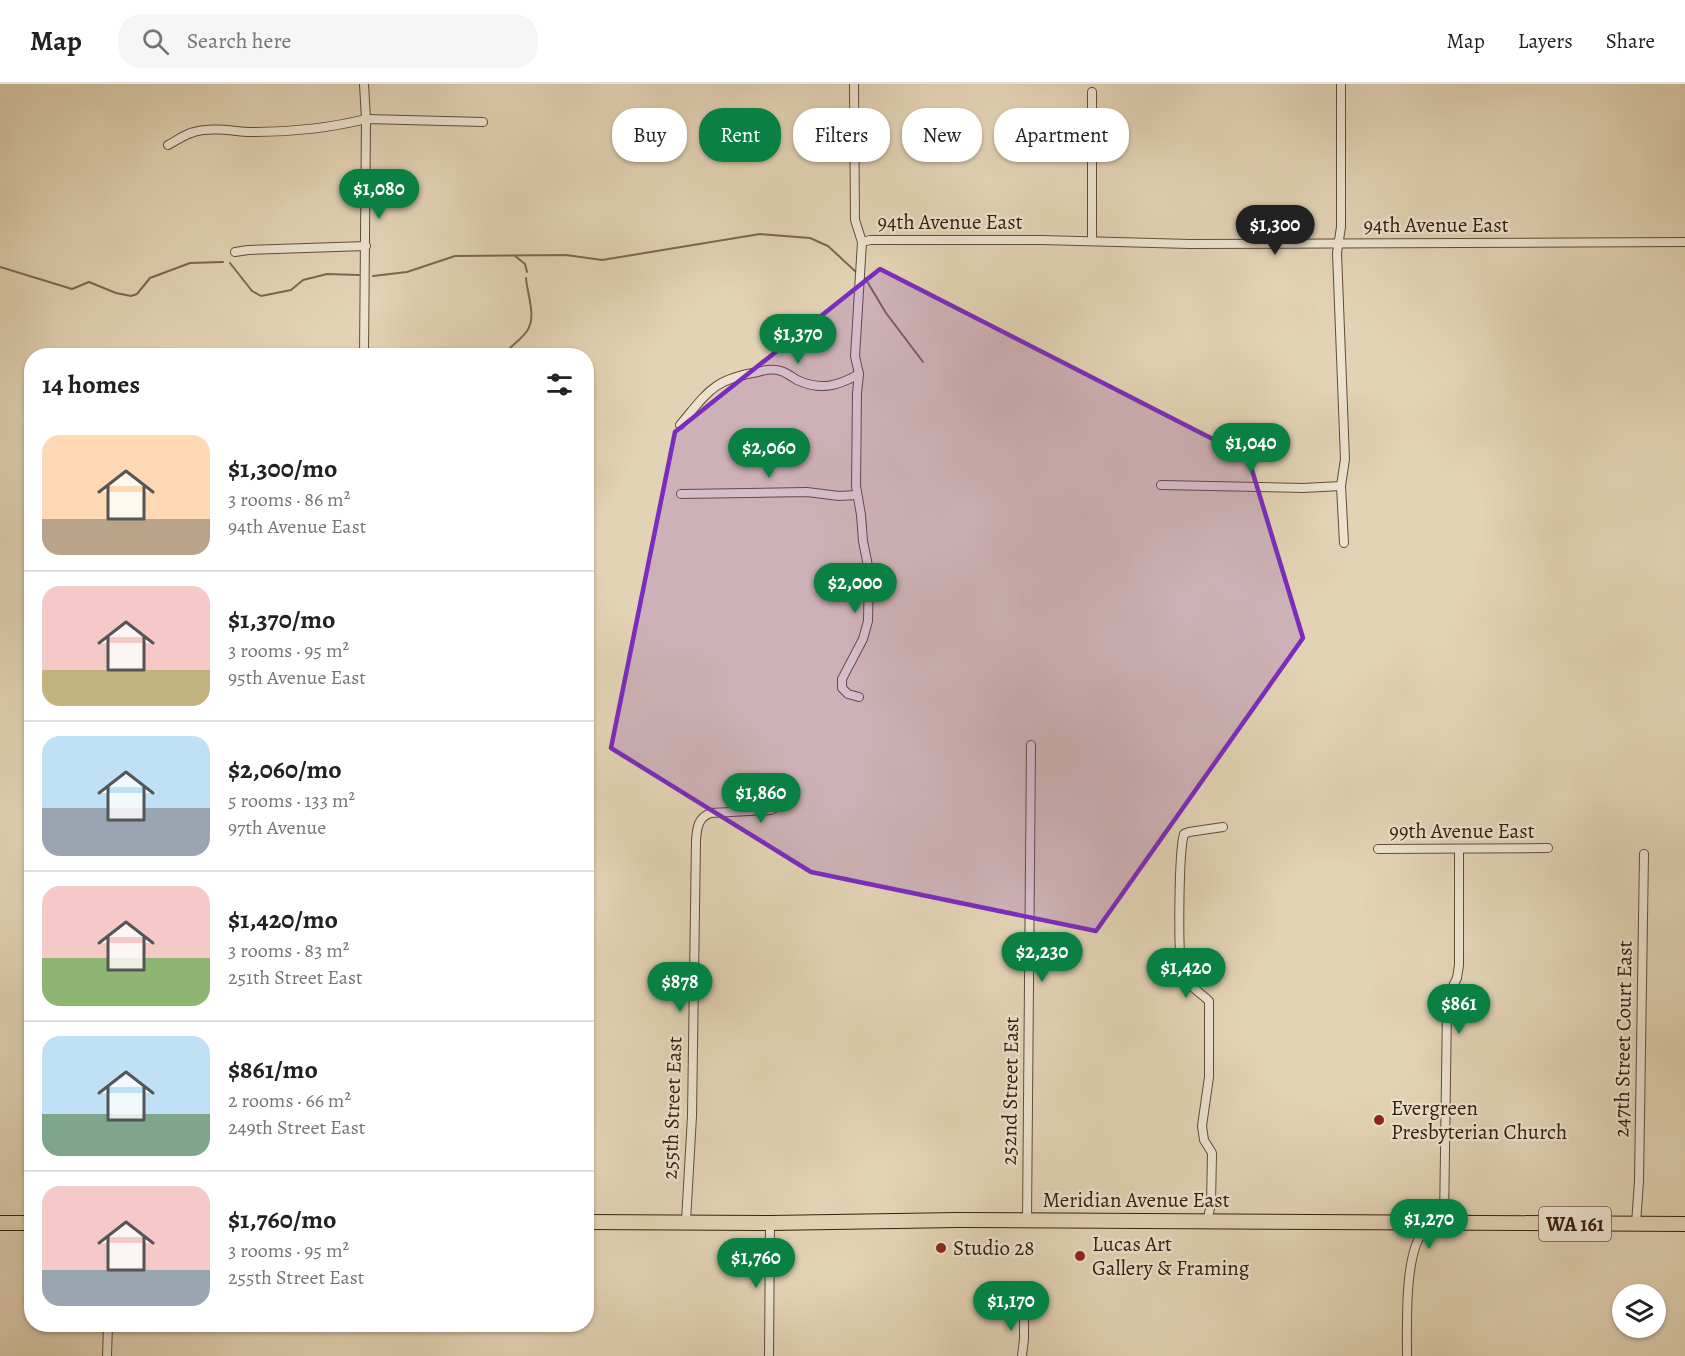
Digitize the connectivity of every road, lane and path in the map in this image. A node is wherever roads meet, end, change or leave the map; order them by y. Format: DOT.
graph roads {
  1 [pos="364,84"];
  2 [pos="854,84"];
  3 [pos="1341,84"];
  4 [pos="1092,92"];
  5 [pos="366,119"];
  6 [pos="483,122"];
  7 [pos="168,145"];
  8 [pos="1092,241"];
  9 [pos="862,242"];
  10 [pos="1685,242"];
  11 [pos="1340,243"];
  12 [pos="366,246"];
  13 [pos="235,252"];
  14 [pos="364,348"];
  15 [pos="859,374"];
  16 [pos="680,425"];
  17 [pos="1161,485"];
  18 [pos="1341,486"];
  19 [pos="681,494"];
  20 [pos="857,495"];
  21 [pos="1344,543"];
  22 [pos="859,697"];
  23 [pos="1031,745"];
  24 [pos="784,792"];
  25 [pos="1223,828"];
  26 [pos="1548,848"];
  27 [pos="1378,849"];
  28 [pos="1459,849"];
  29 [pos="1644,854"];
  30 [pos="686,1221"];
  31 [pos="1027,1221"];
  32 [pos="594,1222"];
  33 [pos="1207,1222"];
  34 [pos="0,1223"];
  35 [pos="24,1223"];
  36 [pos="770,1223"];
  37 [pos="1439,1223"];
  38 [pos="1636,1224"];
  39 [pos="1685,1224"];
  40 [pos="1024,1312"];
  41 [pos="108,1332"];
  42 [pos="107,1356"];
  43 [pos="769,1356"];
  44 [pos="1022,1356"];
  45 [pos="1407,1356"];
  1 -- 5 [label="street"];
  2 -- 9 [label="street"];
  3 -- 11 [label="street"];
  4 -- 8 [label="street"];
  5 -- 6 [label="street"];
  5 -- 7 [label="street"];
  5 -- 12 [label="street"];
  8 -- 9 [label="street, 94th Avenue East"];
  8 -- 11 [label="street, 94th Avenue East"];
  9 -- 15 [label="street"];
  10 -- 11 [label="street, 94th Avenue East"];
  11 -- 18 [label="street"];
  12 -- 13 [label="street"];
  12 -- 14 [label="street"];
  15 -- 16 [label="street"];
  15 -- 20 [label="street"];
  17 -- 18 [label="street"];
  18 -- 21 [label="street"];
  19 -- 20 [label="street"];
  20 -- 22 [label="street"];
  23 -- 31 [label="street, 252nd Street East"];
  24 -- 30 [label="street, 255th Street East"];
  25 -- 33 [label="street"];
  26 -- 28 [label="street, 99th Avenue East"];
  27 -- 28 [label="street, 99th Avenue East"];
  28 -- 37 [label="street"];
  29 -- 38 [label="street, 247th Street Court East"];
  30 -- 32 [label="main road, Meridian Avenue East / WA 161"];
  30 -- 36 [label="main road, Meridian Avenue East / WA 161"];
  31 -- 33 [label="main road, Meridian Avenue East / WA 161"];
  31 -- 36 [label="main road, Meridian Avenue East / WA 161"];
  33 -- 37 [label="main road, Meridian Avenue East / WA 161"];
  34 -- 35 [label="main road"];
  36 -- 43 [label="street"];
  37 -- 38 [label="main road, Meridian Avenue East / WA 161"];
  37 -- 45 [label="street"];
  38 -- 39 [label="main road, Meridian Avenue East / WA 161"];
  40 -- 44 [label="street"];
  41 -- 42 [label="street"];
}
